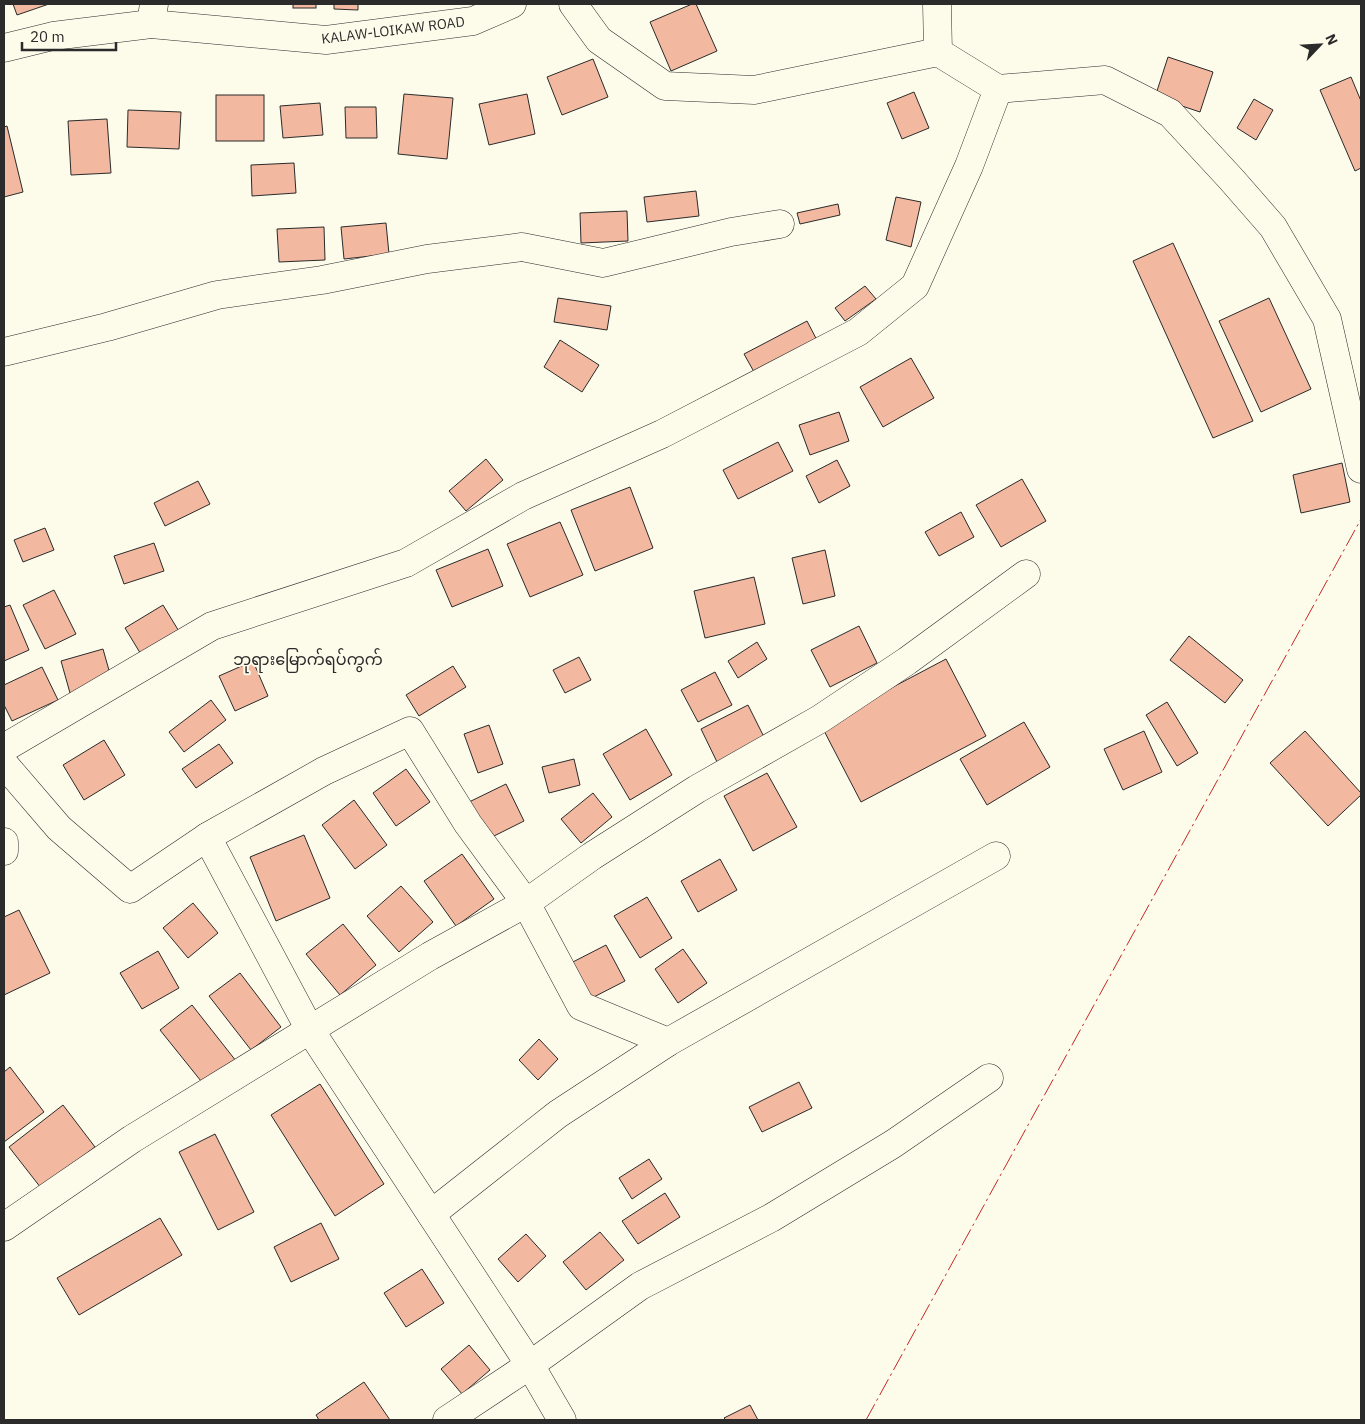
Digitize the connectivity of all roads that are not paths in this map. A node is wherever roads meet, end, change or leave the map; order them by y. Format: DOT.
graph roads {
  1 [pos="512,4"];
  2 [pos="574,4"];
  3 [pos="936,4"];
  4 [pos="153,14"];
  5 [pos="4,48"];
  6 [pos="938,52"];
  7 [pos="998,88"];
  8 [pos="780,224"];
  9 [pos="4,352"];
  10 [pos="1361,469"];
  11 [pos="1026,574"];
  12 [pos="4,748"];
  13 [pos="4,764"];
  14 [pos="207,837"];
  15 [pos="4,842"];
  16 [pos="4,851"];
  17 [pos="996,856"];
  18 [pos="526,903"];
  19 [pos="310,1030"];
  20 [pos="668,1042"];
  21 [pos="989,1078"];
  22 [pos="431,1214"];
  23 [pos="4,1227"];
  24 [pos="530,1365"];
  25 [pos="447,1420"];
  26 [pos="562,1420"];
  1 -- 4 [label="street, KALAW-LOIKAW ROAD"];
  2 -- 6 [label="street"];
  3 -- 6 [label="street"];
  4 -- 5 [label="street, KALAW-LOIKAW ROAD"];
  6 -- 7 [label="street"];
  7 -- 10 [label="street"];
  7 -- 12 [label="street"];
  8 -- 9 [label="street"];
  11 -- 18 [label="street"];
  13 -- 14 [label="street"];
  14 -- 18 [label="street"];
  14 -- 19 [label="street"];
  15 -- 16 [label="street"];
  17 -- 20 [label="street"];
  18 -- 19 [label="street"];
  18 -- 20 [label="street"];
  19 -- 22 [label="street"];
  19 -- 23 [label="street"];
  20 -- 22 [label="street"];
  21 -- 24 [label="street"];
  22 -- 24 [label="street"];
  24 -- 25 [label="street"];
  24 -- 26 [label="street"];
}
